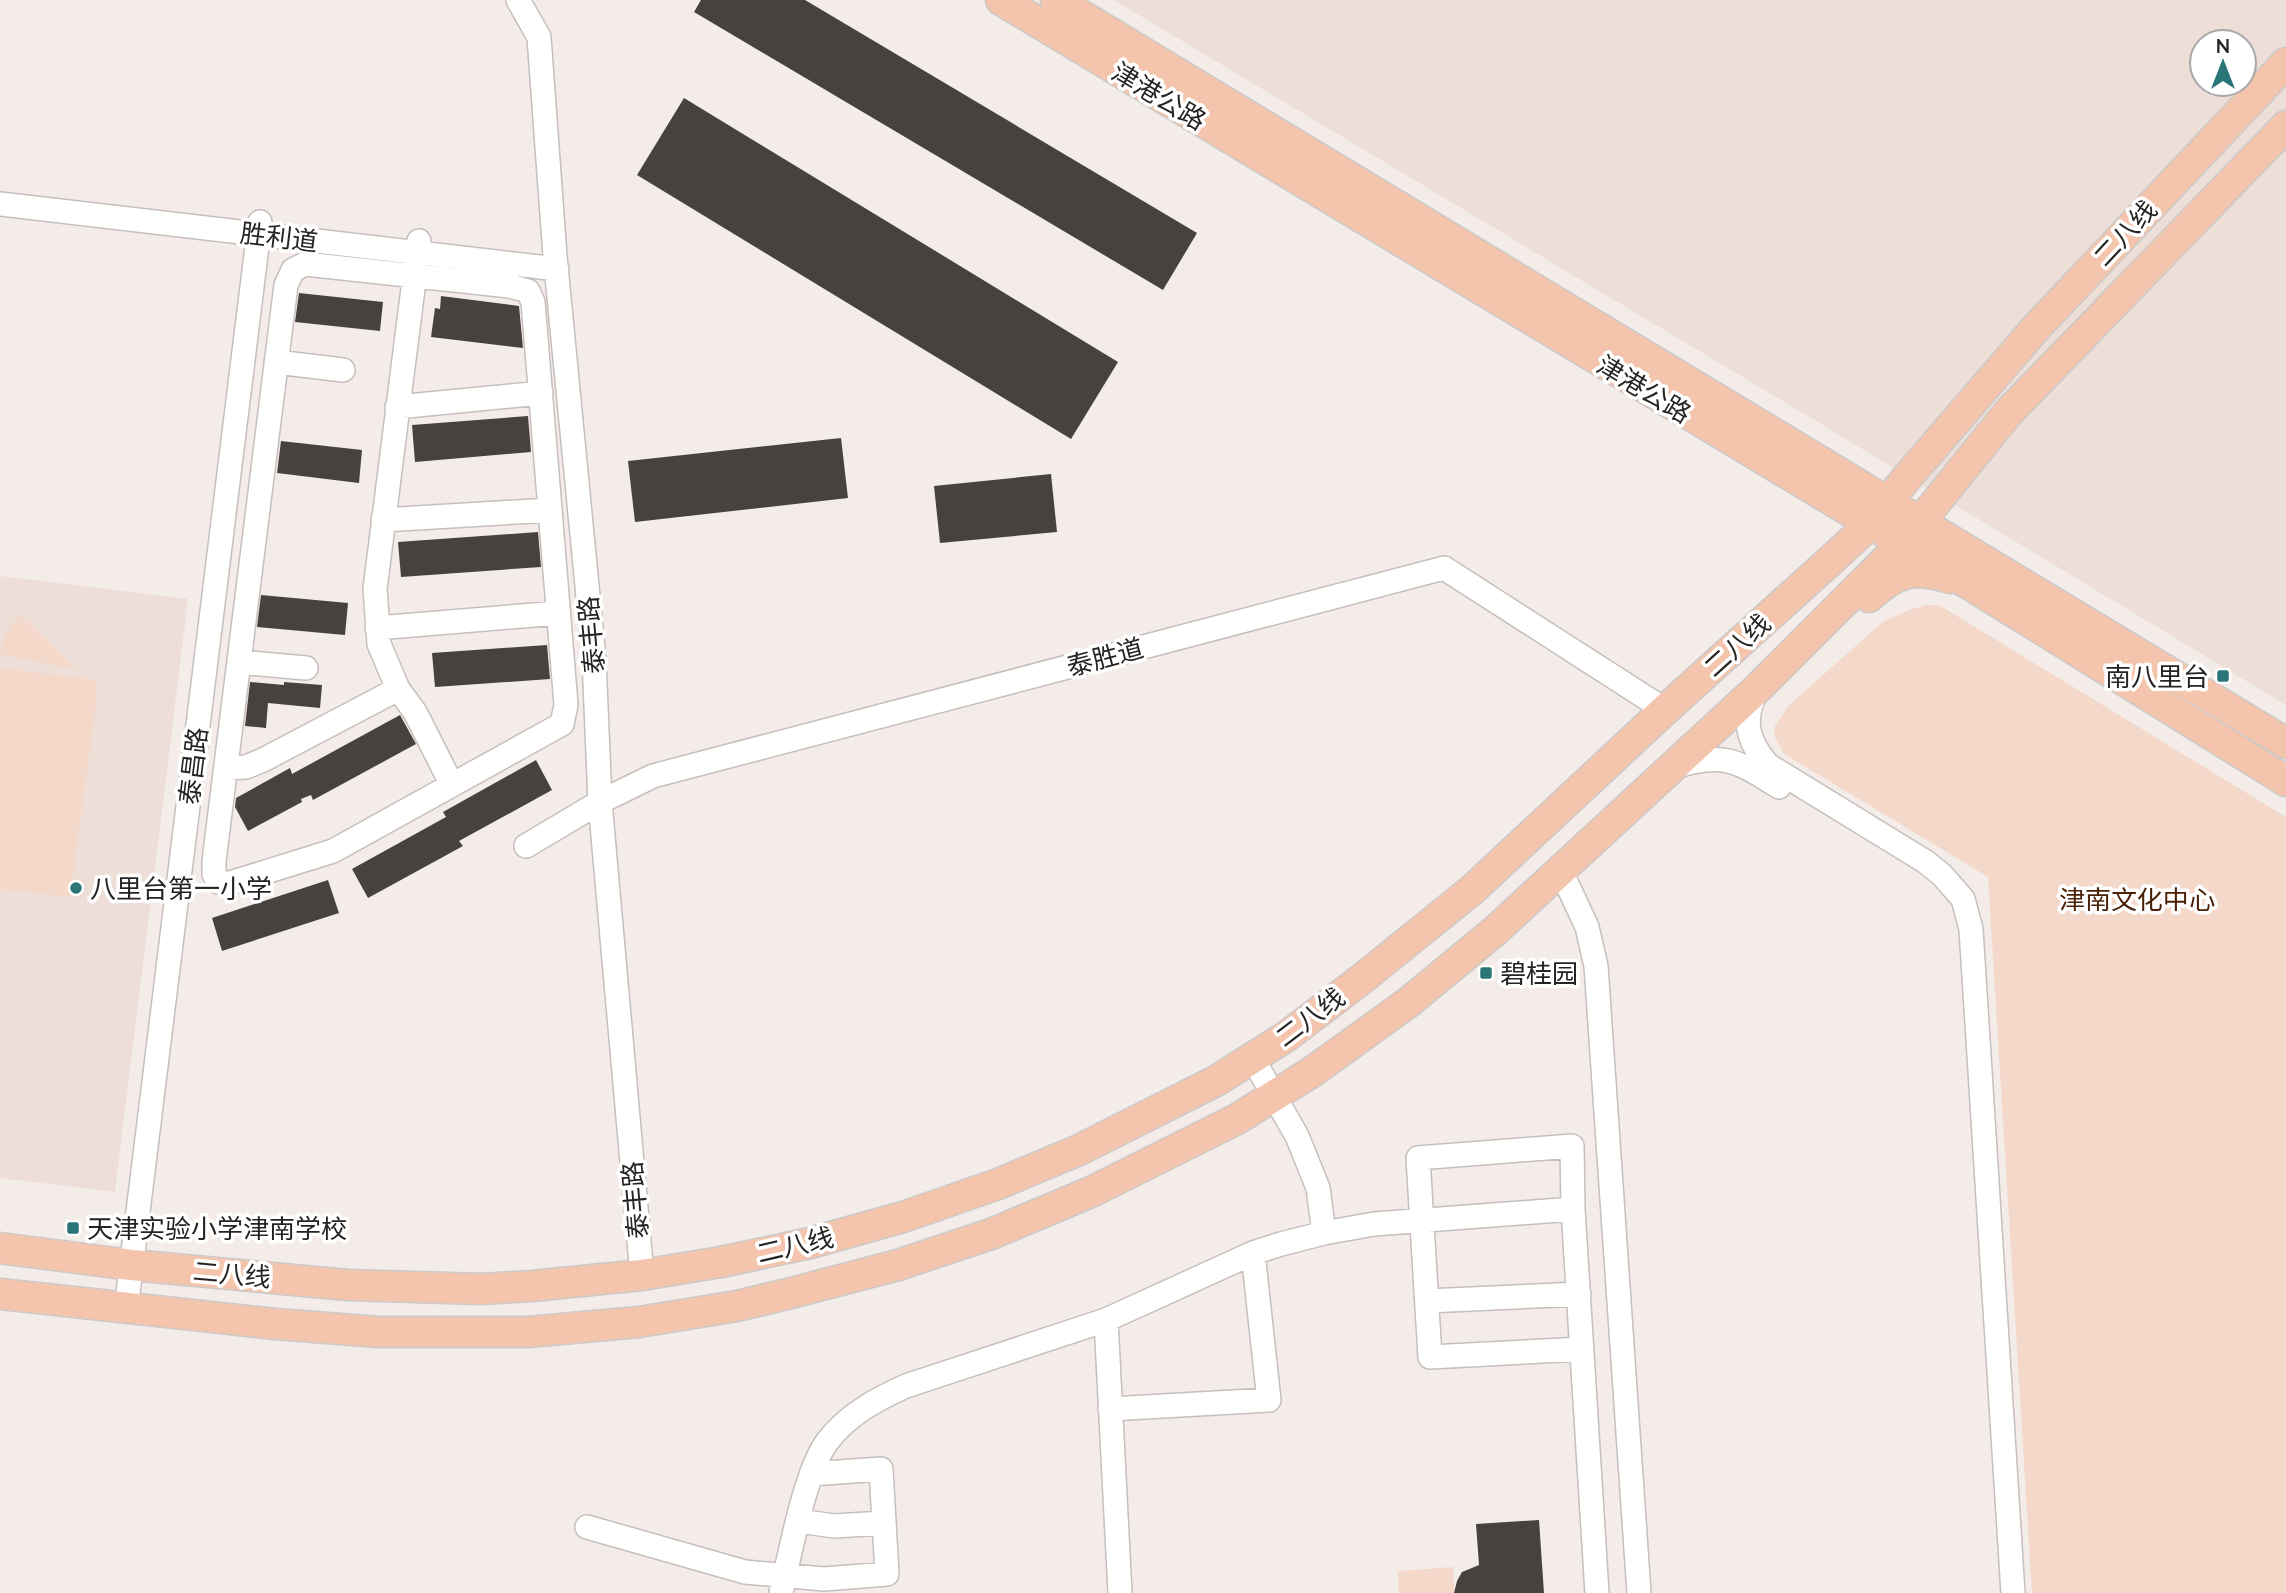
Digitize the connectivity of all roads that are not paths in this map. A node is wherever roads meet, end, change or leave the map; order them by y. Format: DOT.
graph roads {
  1 [pos="517,0"];
  2 [pos="1001,0"];
  3 [pos="1056,0"];
  4 [pos="2286,63"];
  5 [pos="2286,126"];
  6 [pos="0,192"];
  7 [pos="0,204"];
  8 [pos="260,228"];
  9 [pos="418,247"];
  10 [pos="556,262"];
  11 [pos="414,276"];
  12 [pos="276,362"];
  13 [pos="344,370"];
  14 [pos="541,393"];
  15 [pos="397,407"];
  16 [pos="550,510"];
  17 [pos="383,520"];
  18 [pos="1895,526"];
  19 [pos="1964,582"];
  20 [pos="558,613"];
  21 [pos="377,628"];
  22 [pos="239,662"];
  23 [pos="306,668"];
  24 [pos="1758,688"];
  25 [pos="398,689"];
  26 [pos="1665,710"];
  27 [pos="2286,743"];
  28 [pos="226,768"];
  29 [pos="1671,768"];
  30 [pos="2286,781"];
  31 [pos="452,785"];
  32 [pos="600,802"];
  33 [pos="526,846"];
  34 [pos="1561,871"];
  35 [pos="1253,1059"];
  36 [pos="1275,1097"];
  37 [pos="1573,1209"];
  38 [pos="1422,1221"];
  39 [pos="1324,1233"];
  40 [pos="0,1248"];
  41 [pos="1253,1252"];
  42 [pos="131,1265"];
  43 [pos="642,1275"];
  44 [pos="0,1294"];
  45 [pos="1579,1294"];
  46 [pos="1427,1301"];
  47 [pos="126,1309"];
  48 [pos="1106,1320"];
  49 [pos="1582,1349"];
  50 [pos="1111,1409"];
  51 [pos="811,1474"];
  52 [pos="799,1521"];
  53 [pos="884,1523"];
  54 [pos="587,1528"];
  55 [pos="783,1584"];
  56 [pos="1120,1593"];
  57 [pos="1597,1593"];
  58 [pos="1639,1593"];
  59 [pos="1999,1593"];
  60 [pos="2012,1593"];
  1 -- 10 [label="street, 泰丰路"];
  2 -- 18 [label="main road, 津港公路"];
  3 -- 18 [label="main road, 津港公路"];
  4 -- 18 [label="main road, 二八线"];
  5 -- 18 [label="main road, 二八线"];
  6 -- 8 [label="street, 胜利道"];
  7 -- 8 [label="street, 胜利道"];
  8 -- 9 [label="street, 胜利道"];
  8 -- 42 [label="street, 泰昌路"];
  9 -- 10 [label="street, 胜利道"];
  9 -- 11 [label="street"];
  10 -- 32 [label="street, 泰丰路"];
  11 -- 12 [label="street"];
  11 -- 14 [label="street"];
  11 -- 15 [label="street"];
  12 -- 13 [label="street"];
  12 -- 22 [label="street"];
  14 -- 15 [label="street"];
  14 -- 16 [label="street"];
  15 -- 17 [label="street"];
  16 -- 17 [label="street"];
  16 -- 20 [label="street"];
  17 -- 21 [label="street"];
  18 -- 19 [label="main road, 津港公路"];
  18 -- 24 [label="main road, 二八线"];
  18 -- 26 [label="main road, 二八线"];
  18 -- 27 [label="main road"];
  19 -- 24 [label="main road"];
  19 -- 30 [label="main road, 津港公路"];
  20 -- 21 [label="street"];
  20 -- 31 [label="street"];
  21 -- 25 [label="street"];
  22 -- 23 [label="street"];
  22 -- 28 [label="street"];
  24 -- 29 [label="main road, 二八线"];
  24 -- 60 [label="street"];
  25 -- 28 [label="street"];
  25 -- 31 [label="street"];
  26 -- 32 [label="street, 泰胜道"];
  26 -- 35 [label="main road, 二八线"];
  28 -- 31 [label="street"];
  29 -- 34 [label="main road, 二八线"];
  29 -- 59 [label="street"];
  32 -- 33 [label="street, 泰胜道"];
  32 -- 43 [label="street, 泰丰路"];
  34 -- 36 [label="main road, 二八线"];
  34 -- 58 [label="street"];
  35 -- 36 [label="street"];
  35 -- 43 [label="main road, 二八线"];
  36 -- 39 [label="street"];
  36 -- 47 [label="main road, 二八线"];
  37 -- 38 [label="street"];
  37 -- 38 [label="street"];
  37 -- 45 [label="street"];
  38 -- 39 [label="street"];
  38 -- 46 [label="street"];
  39 -- 41 [label="street"];
  40 -- 42 [label="main road, 二八线"];
  41 -- 48 [label="street"];
  41 -- 50 [label="street"];
  42 -- 43 [label="main road, 二八线"];
  42 -- 47 [label="street, 泰昌路"];
  44 -- 47 [label="main road, 二八线"];
  45 -- 46 [label="street"];
  45 -- 49 [label="street"];
  46 -- 49 [label="street"];
  48 -- 50 [label="street"];
  48 -- 51 [label="street"];
  49 -- 57 [label="street"];
  50 -- 56 [label="street"];
  51 -- 52 [label="street"];
  51 -- 53 [label="street"];
  52 -- 53 [label="street"];
  52 -- 55 [label="street"];
  53 -- 55 [label="street"];
  54 -- 55 [label="street"];
}
